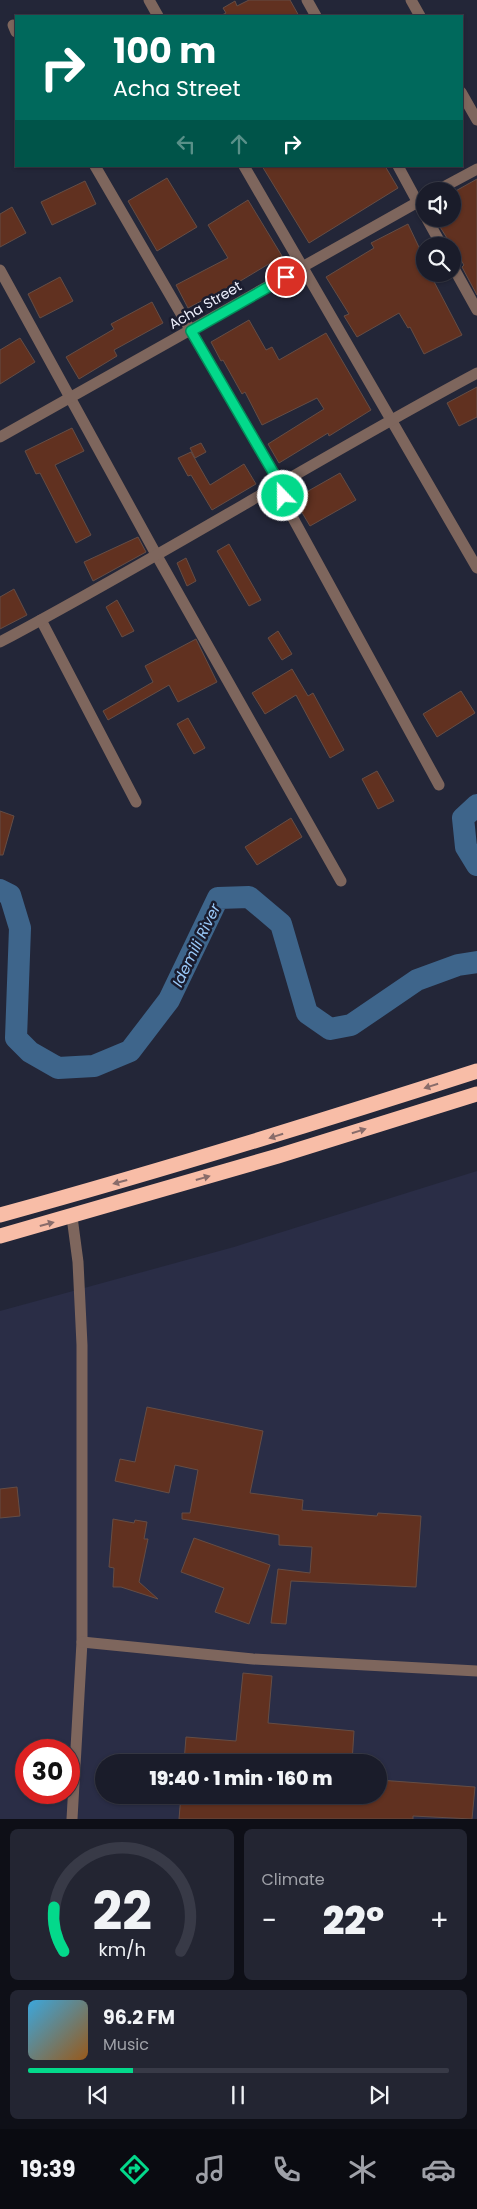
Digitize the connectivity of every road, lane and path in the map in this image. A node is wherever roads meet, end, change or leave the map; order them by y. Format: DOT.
graph roads {
  1 [pos="148,0"];
  2 [pos="307,0"];
  3 [pos="411,0"];
  4 [pos="157,15"];
  5 [pos="315,15"];
  6 [pos="419,15"];
  7 [pos="463,96"];
  8 [pos="477,120"];
  9 [pos="96,167"];
  10 [pos="245,167"];
  11 [pos="399,167"];
  12 [pos="477,168"];
  13 [pos="452,182"];
  14 [pos="416,193"];
  15 [pos="416,203"];
  16 [pos="302,268"];
  17 [pos="0,270"];
  18 [pos="461,281"];
  19 [pos="477,310"];
  20 [pos="191,331"];
  21 [pos="477,373"];
  22 [pos="71,397"];
  23 [pos="390,420"];
  24 [pos="0,437"];
  25 [pos="280,484"];
  26 [pos="157,556"];
  27 [pos="477,568"];
  28 [pos="41,620"];
  29 [pos="0,642"];
  30 [pos="439,785"];
  31 [pos="136,802"];
  32 [pos="341,881"];
  33 [pos="477,1071"];
  34 [pos="477,1094"];
  35 [pos="0,1215"];
  36 [pos="72,1217"];
  37 [pos="0,1236"];
  38 [pos="82,1642"];
  39 [pos="477,1671"];
  40 [pos="72,1819"];
  1 -- 4 [label="street"];
  2 -- 5 [label="street"];
  3 -- 6 [label="street"];
  7 -- 8 [label="street"];
  9 -- 20 [label="street"];
  10 -- 16 [label="street"];
  11 -- 14 [label="street"];
  12 -- 13 [label="street"];
  15 -- 16 [label="street, Acha Street"];
  16 -- 20 [label="street, Acha Street"];
  16 -- 23 [label="street"];
  17 -- 22 [label="street"];
  18 -- 19 [label="street"];
  20 -- 22 [label="street, Acha Street"];
  20 -- 25 [label="street"];
  21 -- 23 [label="street"];
  22 -- 24 [label="street, Acha Street"];
  22 -- 26 [label="street"];
  23 -- 25 [label="street"];
  23 -- 27 [label="street"];
  25 -- 26 [label="street"];
  25 -- 30 [label="street"];
  26 -- 28 [label="street"];
  26 -- 32 [label="street"];
  28 -- 29 [label="street"];
  28 -- 31 [label="street"];
  33 -- 35 [label="highway, one-way"];
  36 -- 34 [label="highway, one-way"];
  37 -- 36 [label="highway, one-way"];
  36 -- 38 [label="street"];
  38 -- 39 [label="street"];
  38 -- 40 [label="street"];
}
